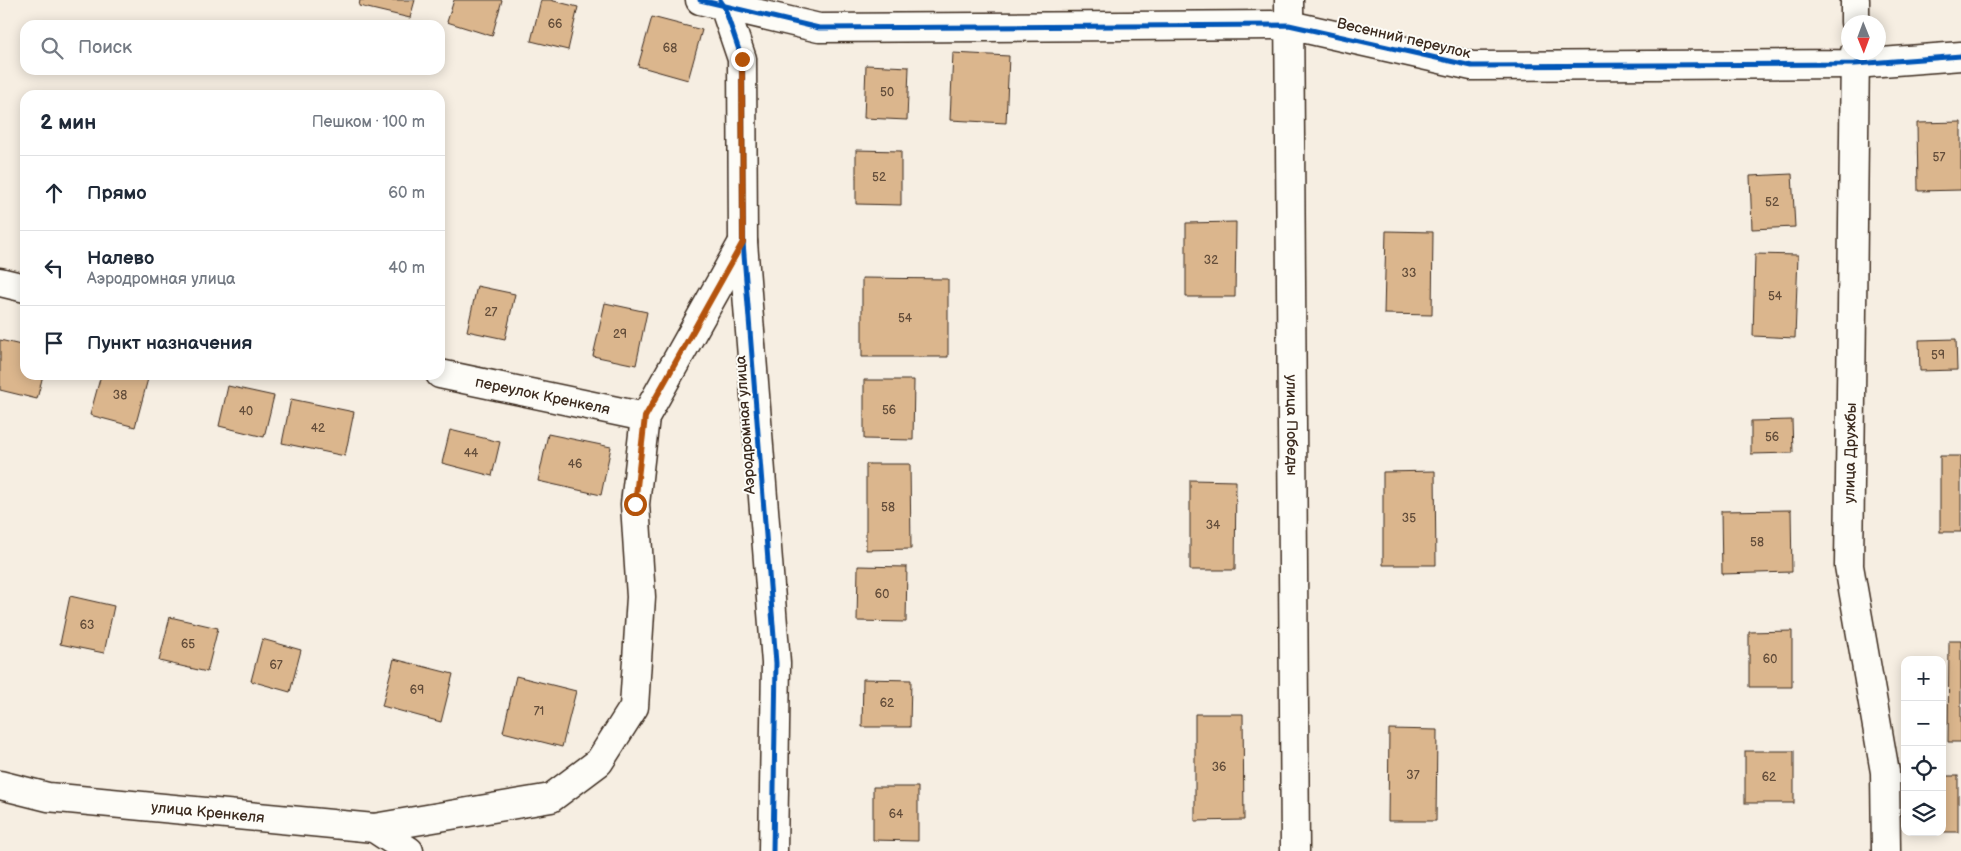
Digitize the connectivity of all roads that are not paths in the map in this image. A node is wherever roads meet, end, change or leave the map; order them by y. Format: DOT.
graph roads {
  1 [pos="1855,0"];
  2 [pos="715,2"];
  3 [pos="1289,12"];
  4 [pos="1855,15"];
  5 [pos="1961,56"];
  6 [pos="1886,57"];
  7 [pos="1841,58"];
  8 [pos="1855,60"];
  9 [pos="743,242"];
  10 [pos="0,282"];
  11 [pos="20,287"];
  12 [pos="445,375"];
  13 [pos="645,417"];
  14 [pos="0,785"];
  15 [pos="374,828"];
  16 [pos="409,851"];
  17 [pos="773,851"];
  18 [pos="1295,851"];
  19 [pos="1886,851"];
  1 -- 4 [label="street"];
  2 -- 3 [label="street, Весенний переулок"];
  2 -- 9 [label="street, Аэродромная улица"];
  3 -- 7 [label="street, Весенний переулок"];
  3 -- 18 [label="street, улица Победы"];
  5 -- 6 [label="street, Весенний переулок"];
  8 -- 19 [label="street, улица Дружбы"];
  9 -- 13 [label="street"];
  9 -- 17 [label="street, Аэродромная улица"];
  10 -- 11 [label="street"];
  12 -- 13 [label="street, переулок Кренкеля"];
  13 -- 15 [label="street"];
  14 -- 15 [label="street, улица Кренкеля"];
  15 -- 16 [label="street, улица Кренкеля"];
}
